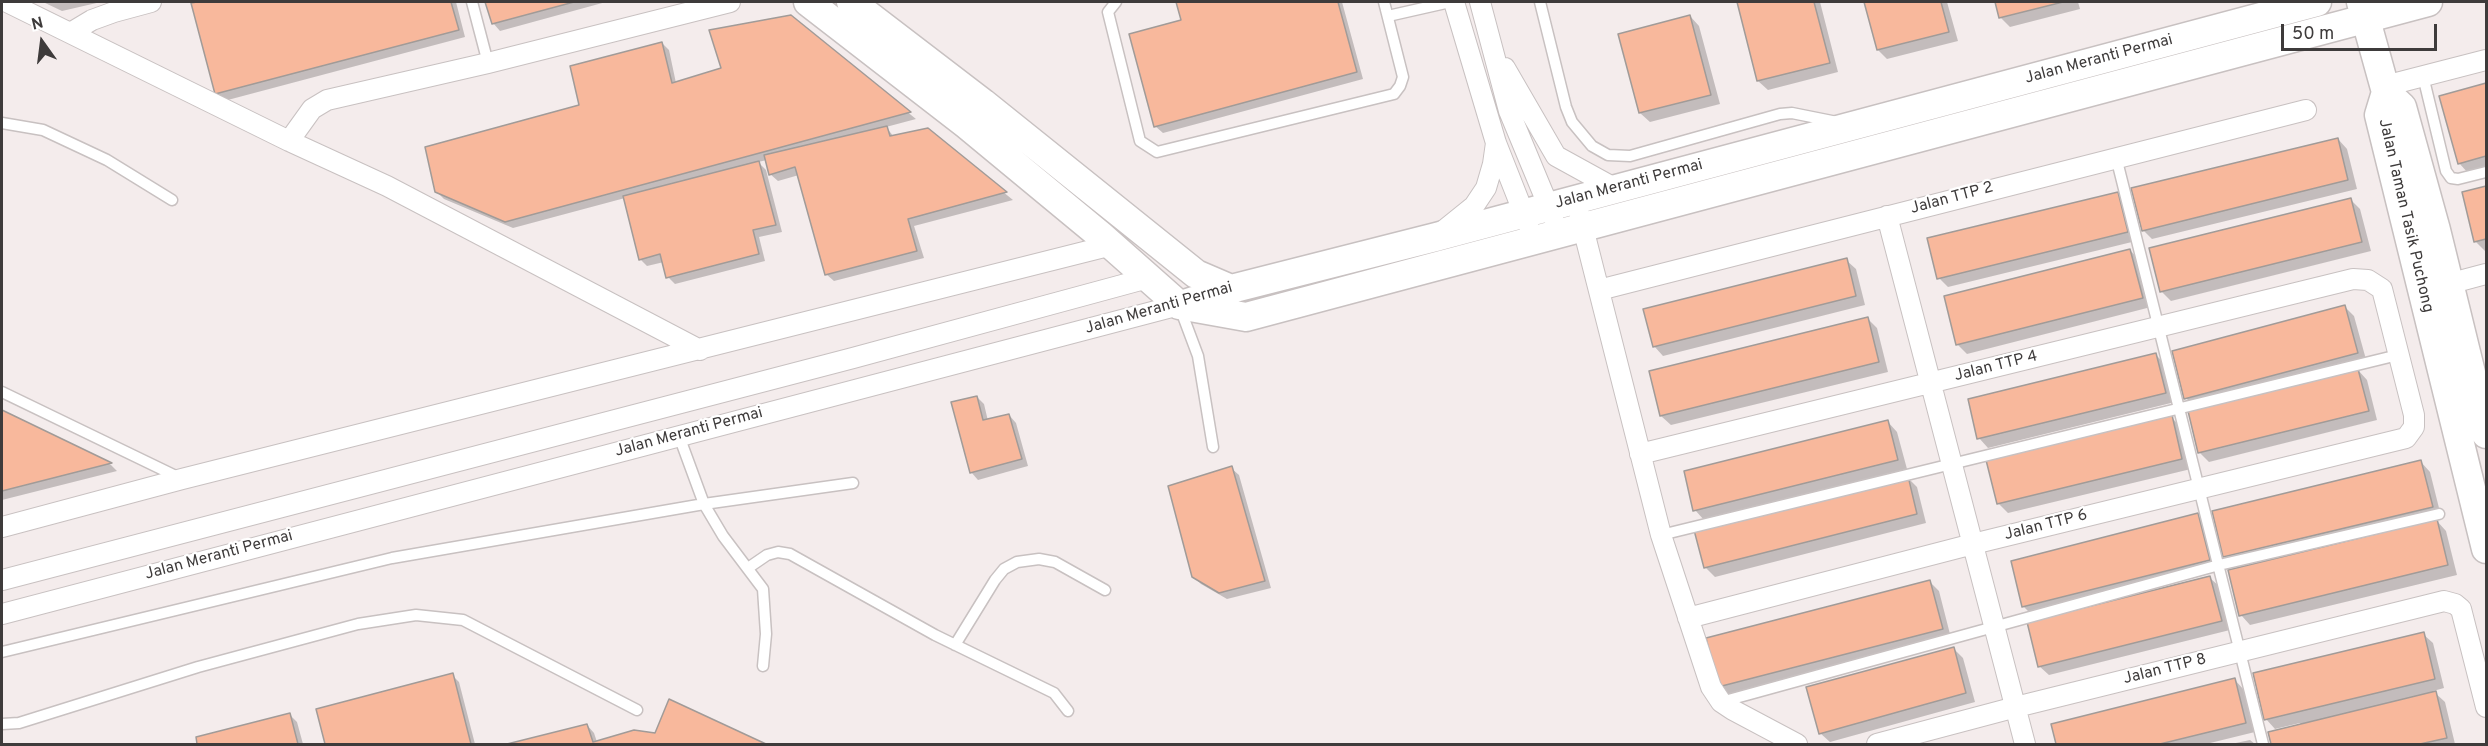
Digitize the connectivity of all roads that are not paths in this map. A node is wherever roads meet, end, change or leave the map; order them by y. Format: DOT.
graph roads {
  1 [pos="7,2"];
  2 [pos="151,2"];
  3 [pos="472,2"];
  4 [pos="730,2"];
  5 [pos="808,2"];
  6 [pos="851,2"];
  7 [pos="1116,2"];
  8 [pos="1384,2"];
  9 [pos="1450,2"];
  10 [pos="1454,2"];
  11 [pos="1480,2"];
  12 [pos="1540,2"];
  13 [pos="2317,2"];
  14 [pos="2428,2"];
  15 [pos="2364,10"];
  16 [pos="1388,16"];
  17 [pos="72,32"];
  18 [pos="1490,42"];
  19 [pos="2487,60"];
  20 [pos="488,63"];
  21 [pos="2423,76"];
  22 [pos="2386,89"];
  23 [pos="2306,110"];
  24 [pos="2,123"];
  25 [pos="1854,125"];
  26 [pos="289,141"];
  27 [pos="1496,143"];
  28 [pos="2116,157"];
  29 [pos="2487,172"];
  30 [pos="1616,189"];
  31 [pos="1576,199"];
  32 [pos="172,200"];
  33 [pos="1536,210"];
  34 [pos="1887,216"];
  35 [pos="1559,233"];
  36 [pos="1436,237"];
  37 [pos="1112,245"];
  38 [pos="2487,274"];
  39 [pos="1148,278"];
  40 [pos="2435,288"];
  41 [pos="1231,289"];
  42 [pos="1599,290"];
  43 [pos="1179,305"];
  44 [pos="2158,327"];
  45 [pos="700,350"];
  46 [pos="2398,355"];
  47 [pos="1930,383"];
  48 [pos="2,392"];
  49 [pos="2179,408"];
  50 [pos="2487,434"];
  51 [pos="679,436"];
  52 [pos="1214,447"];
  53 [pos="1640,454"];
  54 [pos="1952,463"];
  55 [pos="182,479"];
  56 [pos="853,483"];
  57 [pos="2199,488"];
  58 [pos="704,504"];
  59 [pos="2439,514"];
  60 [pos="2,527"];
  61 [pos="1661,535"];
  62 [pos="1973,544"];
  63 [pos="2487,549"];
  64 [pos="2219,565"];
  65 [pos="748,568"];
  66 [pos="2,580"];
  67 [pos="1105,590"];
  68 [pos="2,614"];
  69 [pos="1688,618"];
  70 [pos="1995,628"];
  71 [pos="955,645"];
  72 [pos="2,652"];
  73 [pos="2240,652"];
  74 [pos="763,666"];
  75 [pos="1721,702"];
  76 [pos="2016,707"];
  77 [pos="2487,707"];
  78 [pos="636,710"];
  79 [pos="1068,711"];
  80 [pos="2,724"];
  81 [pos="1797,744"];
  82 [pos="1877,744"];
  83 [pos="2025,744"];
  84 [pos="2264,744"];
  1 -- 17 [label="street"];
  2 -- 17 [label="street"];
  3 -- 20 [label="lane"];
  4 -- 20 [label="street"];
  5 -- 37 [label="street"];
  6 -- 41 [label="street"];
  7 -- 16 [label="lane"];
  8 -- 16 [label="lane"];
  9 -- 16 [label="lane"];
  10 -- 27 [label="street"];
  11 -- 18 [label="street"];
  12 -- 25 [label="lane"];
  13 -- 25 [label="street, Jalan Meranti Permai"];
  14 -- 15 [label="street"];
  15 -- 22 [label="street"];
  15 -- 35 [label="street"];
  17 -- 26 [label="street"];
  18 -- 30 [label="street"];
  18 -- 33 [label="street"];
  19 -- 21 [label="street"];
  20 -- 26 [label="street"];
  21 -- 22 [label="street"];
  21 -- 29 [label="lane"];
  22 -- 40 [label="street, Jalan Taman Tasik Puchong"];
  23 -- 28 [label="street, Jalan TTP 2"];
  24 -- 32 [label="lane"];
  25 -- 30 [label="street, Jalan Meranti Permai"];
  26 -- 45 [label="street"];
  27 -- 33 [label="street"];
  27 -- 36 [label="street"];
  28 -- 34 [label="street, Jalan TTP 2"];
  28 -- 44 [label="lane"];
  30 -- 31 [label="street, Jalan Meranti Permai"];
  31 -- 33 [label="street, Jalan Meranti Permai"];
  31 -- 35 [label="street"];
  33 -- 35 [label="street"];
  33 -- 36 [label="street, Jalan Meranti Permai"];
  34 -- 42 [label="street, Jalan TTP 2"];
  34 -- 47 [label="street"];
  35 -- 42 [label="street"];
  35 -- 43 [label="street"];
  36 -- 41 [label="street, Jalan Meranti Permai"];
  37 -- 39 [label="street"];
  37 -- 45 [label="street"];
  38 -- 40 [label="street"];
  39 -- 43 [label="street"];
  39 -- 66 [label="street, Jalan Meranti Permai"];
  40 -- 50 [label="street, Jalan Taman Tasik Puchong"];
  40 -- 63 [label="street, Jalan Taman Tasik Puchong"];
  41 -- 43 [label="street, Jalan Meranti Permai"];
  42 -- 53 [label="street"];
  43 -- 51 [label="street, Jalan Meranti Permai"];
  43 -- 52 [label="lane"];
  44 -- 46 [label="street, Jalan TTP 4"];
  44 -- 47 [label="street, Jalan TTP 4"];
  44 -- 49 [label="lane"];
  45 -- 55 [label="street"];
  46 -- 49 [label="lane"];
  46 -- 57 [label="street, Jalan TTP 6"];
  47 -- 53 [label="street, Jalan TTP 4"];
  47 -- 54 [label="street"];
  48 -- 55 [label="lane"];
  49 -- 54 [label="lane"];
  49 -- 57 [label="lane"];
  51 -- 58 [label="lane"];
  51 -- 68 [label="street, Jalan Meranti Permai"];
  53 -- 61 [label="street"];
  54 -- 61 [label="lane"];
  54 -- 62 [label="street"];
  55 -- 60 [label="street"];
  56 -- 58 [label="lane"];
  57 -- 62 [label="street, Jalan TTP 6"];
  57 -- 64 [label="lane"];
  58 -- 65 [label="lane"];
  58 -- 72 [label="lane"];
  59 -- 64 [label="lane"];
  61 -- 69 [label="street"];
  62 -- 69 [label="street, Jalan TTP 6"];
  62 -- 70 [label="street"];
  64 -- 70 [label="lane"];
  64 -- 73 [label="lane"];
  65 -- 71 [label="lane"];
  65 -- 74 [label="lane"];
  67 -- 71 [label="lane"];
  69 -- 75 [label="street"];
  70 -- 75 [label="lane"];
  70 -- 76 [label="street"];
  71 -- 79 [label="lane"];
  73 -- 76 [label="street, Jalan TTP 8"];
  73 -- 77 [label="street, Jalan TTP 8"];
  73 -- 84 [label="lane"];
  75 -- 81 [label="street"];
  76 -- 82 [label="street, Jalan TTP 8"];
  76 -- 83 [label="street"];
  78 -- 80 [label="lane"];
}
